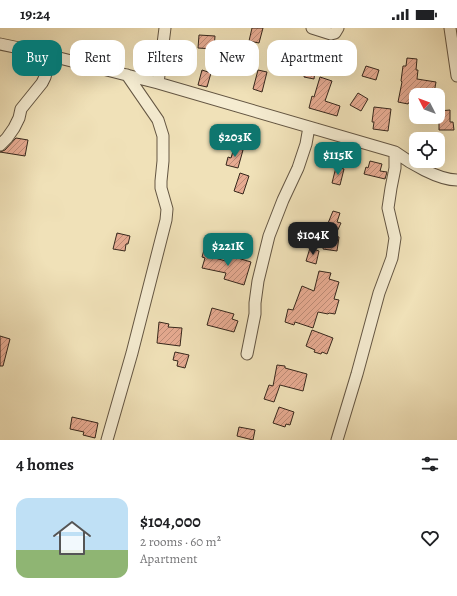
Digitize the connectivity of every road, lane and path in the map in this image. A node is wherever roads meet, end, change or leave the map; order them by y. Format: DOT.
graph roads {
  1 [pos="165,28"];
  2 [pos="312,28"];
  3 [pos="338,28"];
  4 [pos="450,28"];
  5 [pos="0,44"];
  6 [pos="12,46"];
  7 [pos="62,58"];
  8 [pos="127,75"];
  9 [pos="45,76"];
  10 [pos="457,76"];
  11 [pos="158,83"];
  12 [pos="309,127"];
  13 [pos="0,145"];
  14 [pos="395,152"];
  15 [pos="457,180"];
  16 [pos="247,354"];
  17 [pos="107,440"];
  18 [pos="337,440"];
  1 -- 11 [label="street"];
  2 -- 3 [label="street"];
  4 -- 10 [label="street"];
  5 -- 6 [label="street"];
  7 -- 8 [label="street"];
  8 -- 11 [label="street"];
  8 -- 17 [label="street"];
  9 -- 13 [label="street"];
  11 -- 12 [label="street"];
  12 -- 14 [label="street"];
  12 -- 16 [label="street"];
  14 -- 15 [label="street"];
  14 -- 18 [label="street"];
}
